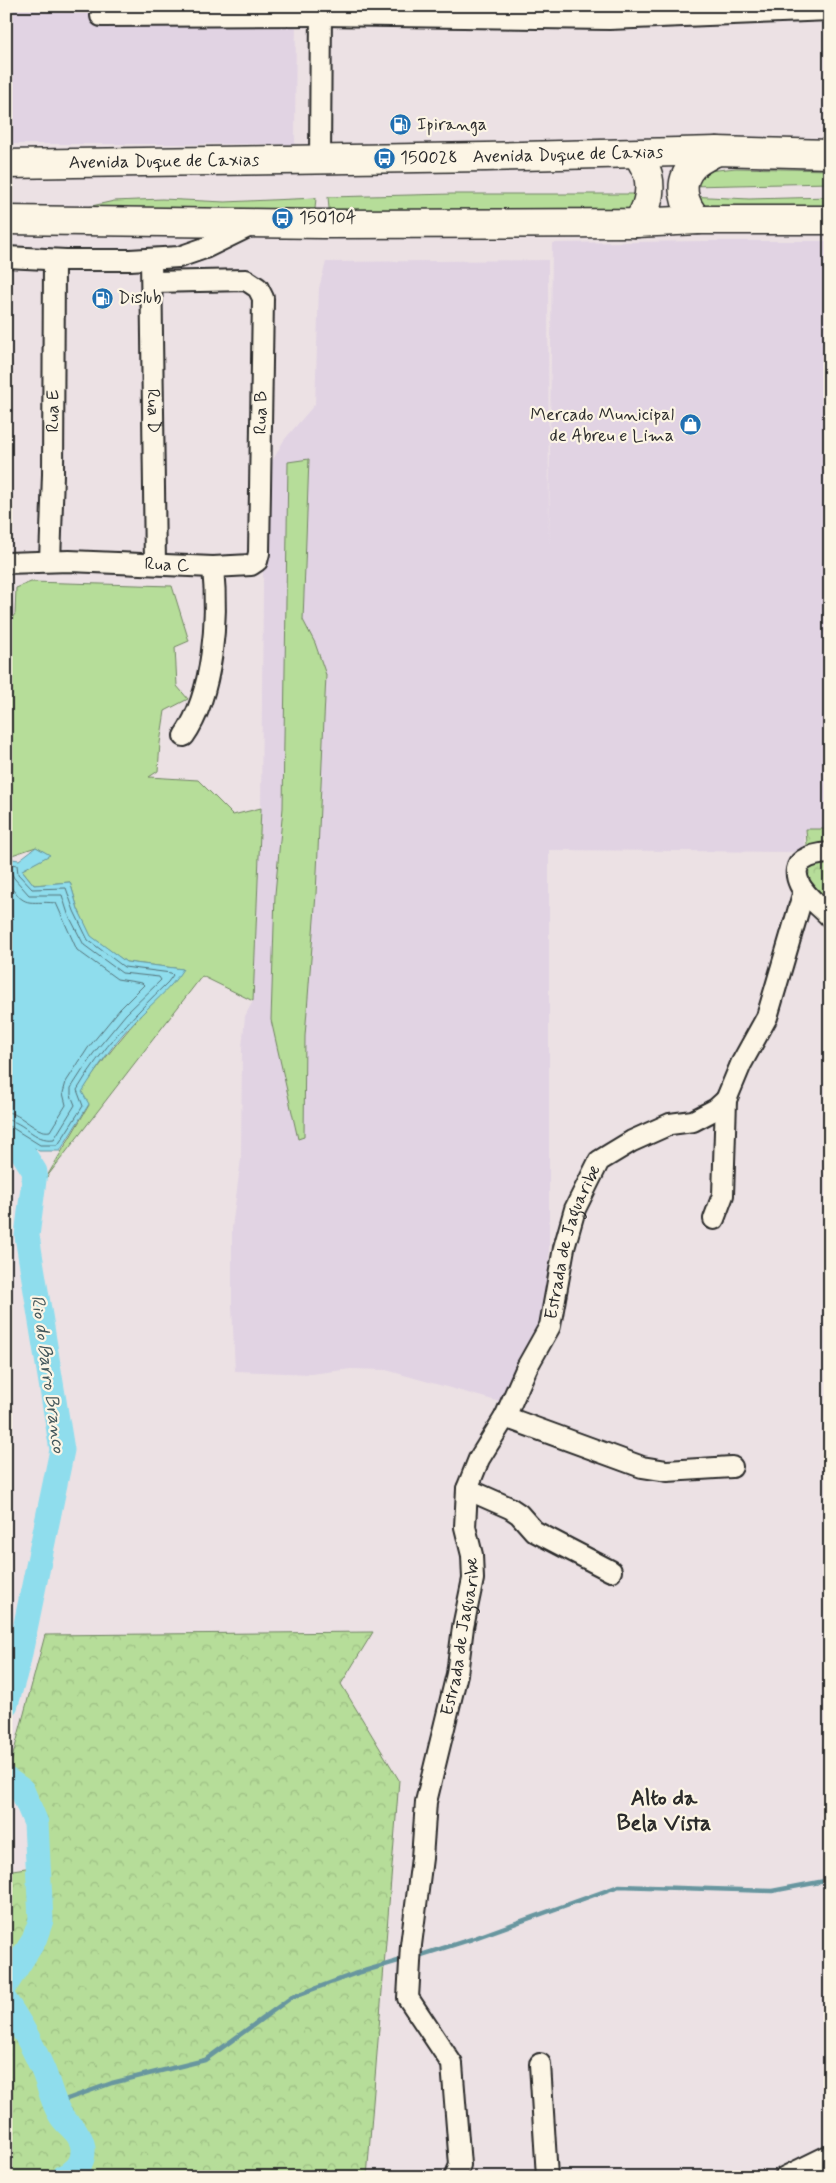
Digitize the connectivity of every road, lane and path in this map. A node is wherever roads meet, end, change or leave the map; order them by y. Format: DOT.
graph roads {
  1 [pos="830,10"];
  2 [pos="321,11"];
  3 [pos="101,16"];
  4 [pos="717,151"];
  5 [pos="638,154"];
  6 [pos="830,154"];
  7 [pos="320,160"];
  8 [pos="6,164"];
  9 [pos="6,220"];
  10 [pos="698,220"];
  11 [pos="830,220"];
  12 [pos="255,224"];
  13 [pos="636,224"];
  14 [pos="6,257"];
  15 [pos="151,258"];
  16 [pos="54,260"];
  17 [pos="153,282"];
  18 [pos="259,553"];
  19 [pos="59,561"];
  20 [pos="6,563"];
  21 [pos="155,564"];
  22 [pos="213,566"];
  23 [pos="184,736"];
  24 [pos="830,853"];
  25 [pos="804,891"];
  26 [pos="830,917"];
  27 [pos="726,1100"];
  28 [pos="714,1219"];
  29 [pos="505,1417"];
  30 [pos="732,1467"];
  31 [pos="467,1489"];
  32 [pos="611,1571"];
  33 [pos="540,2064"];
  34 [pos="830,2155"];
  35 [pos="455,2177"];
  36 [pos="547,2177"];
  37 [pos="786,2177"];
  1 -- 2 [label="street"];
  2 -- 3 [label="street"];
  2 -- 7 [label="street"];
  4 -- 5 [label="highway, Avenida Duque de Caxias"];
  4 -- 6 [label="highway, Avenida Duque de Caxias"];
  4 -- 10 [label="highway"];
  5 -- 7 [label="highway, Avenida Duque de Caxias"];
  5 -- 13 [label="highway"];
  7 -- 8 [label="highway, Avenida Duque de Caxias"];
  9 -- 12 [label="highway"];
  10 -- 11 [label="highway"];
  10 -- 13 [label="highway"];
  12 -- 13 [label="highway"];
  12 -- 15 [label="street"];
  14 -- 16 [label="street"];
  15 -- 16 [label="street"];
  15 -- 17 [label="street, Rua D"];
  16 -- 19 [label="street, Rua E"];
  17 -- 18 [label="street, Rua B"];
  17 -- 21 [label="street, Rua D"];
  18 -- 22 [label="street, Rua C"];
  19 -- 20 [label="street, Rua C"];
  19 -- 21 [label="street, Rua C"];
  21 -- 22 [label="street, Rua C"];
  22 -- 23 [label="street"];
  24 -- 25 [label="street"];
  25 -- 26 [label="street"];
  25 -- 27 [label="street"];
  27 -- 28 [label="street"];
  27 -- 29 [label="street, Estrada de Jaguaribe"];
  29 -- 30 [label="street"];
  29 -- 31 [label="street, Estrada de Jaguaribe"];
  31 -- 32 [label="street"];
  31 -- 35 [label="street, Estrada de Jaguaribe"];
  33 -- 36 [label="street"];
  34 -- 37 [label="street"];
}
